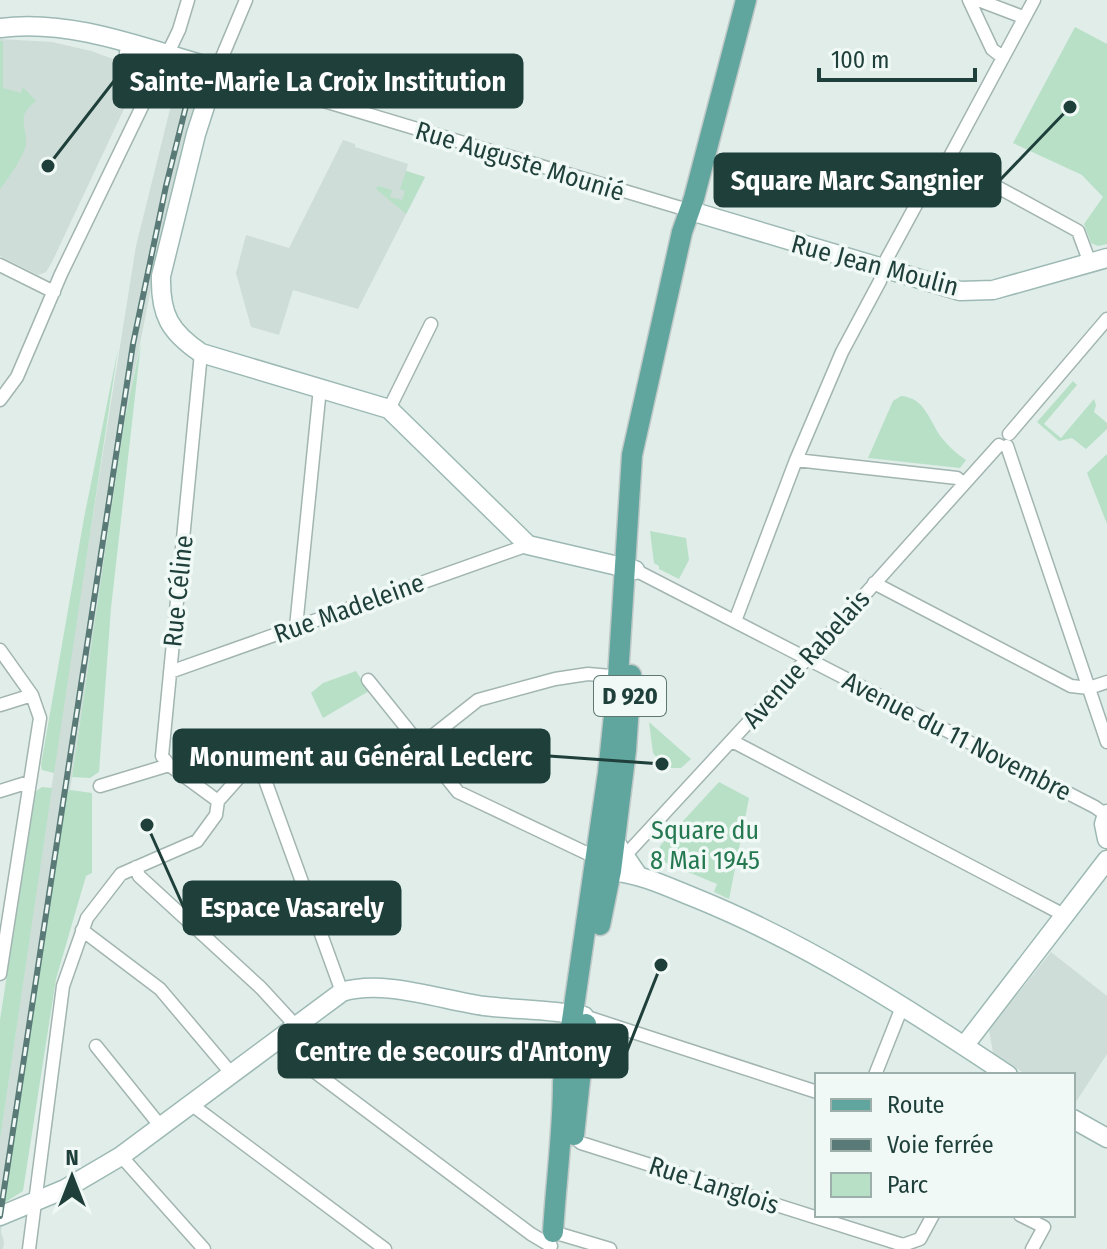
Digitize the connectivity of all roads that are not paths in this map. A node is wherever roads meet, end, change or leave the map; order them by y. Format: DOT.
graph roads {
  1 [pos="188,0"];
  2 [pos="246,0"];
  3 [pos="746,0"];
  4 [pos="969,0"];
  5 [pos="978,0"];
  6 [pos="1034,0"];
  7 [pos="1023,17"];
  8 [pos="3,26"];
  9 [pos="1002,57"];
  10 [pos="163,61"];
  11 [pos="217,69"];
  12 [pos="209,94"];
  13 [pos="948,160"];
  14 [pos="691,211"];
  15 [pos="1099,260"];
  16 [pos="0,265"];
  17 [pos="883,270"];
  18 [pos="54,292"];
  19 [pos="1107,319"];
  20 [pos="431,324"];
  21 [pos="201,353"];
  22 [pos="320,388"];
  23 [pos="0,400"];
  24 [pos="389,409"];
  25 [pos="1005,442"];
  26 [pos="796,460"];
  27 [pos="963,483"];
  28 [pos="528,545"];
  29 [pos="630,568"];
  30 [pos="874,583"];
  31 [pos="735,621"];
  32 [pos="296,627"];
  33 [pos="0,650"];
  34 [pos="807,658"];
  35 [pos="170,672"];
  36 [pos="624,678"];
  37 [pos="368,680"];
  38 [pos="1107,682"];
  39 [pos="1089,688"];
  40 [pos="32,695"];
  41 [pos="0,705"];
  42 [pos="732,741"];
  43 [pos="1107,742"];
  44 [pos="421,745"];
  45 [pos="169,765"];
  46 [pos="29,782"];
  47 [pos="100,786"];
  48 [pos="0,791"];
  49 [pos="218,801"];
  50 [pos="1107,814"];
  51 [pos="1107,839"];
  52 [pos="609,855"];
  53 [pos="1107,860"];
  54 [pos="136,867"];
  55 [pos="1064,915"];
  56 [pos="82,930"];
  57 [pos="0,974"];
  58 [pos="342,992"];
  59 [pos="902,1007"];
  60 [pos="580,1015"];
  61 [pos="295,1025"];
  62 [pos="276,1040"];
  63 [pos="96,1046"];
  64 [pos="964,1046"];
  65 [pos="231,1073"];
  66 [pos="876,1073"];
  67 [pos="1005,1073"];
  68 [pos="815,1091"];
  69 [pos="192,1105"];
  70 [pos="1075,1120"];
  71 [pos="162,1128"];
  72 [pos="574,1137"];
  73 [pos="1107,1138"];
  74 [pos="121,1156"];
  75 [pos="37,1202"];
  76 [pos="0,1216"];
  77 [pos="932,1217"];
  78 [pos="1024,1217"];
  79 [pos="552,1242"];
  80 [pos="29,1249"];
  81 [pos="204,1249"];
  82 [pos="385,1249"];
  83 [pos="610,1249"];
  84 [pos="1032,1249"];
  1 -- 10 [label="street"];
  2 -- 11 [label="street"];
  3 -- 14 [label="main road, D 920"];
  4 -- 9 [label="street"];
  5 -- 7 [label="street"];
  6 -- 7 [label="street"];
  7 -- 9 [label="street"];
  8 -- 10 [label="main road"];
  9 -- 13 [label="street"];
  10 -- 11 [label="main road, Rue Auguste Mounié"];
  10 -- 12 [label="main road"];
  10 -- 18 [label="street"];
  11 -- 12 [label="main road"];
  11 -- 14 [label="street, Rue Auguste Mounié"];
  12 -- 21 [label="main road"];
  13 -- 15 [label="street"];
  13 -- 17 [label="street"];
  14 -- 17 [label="main road, Rue Jean Moulin"];
  14 -- 29 [label="main road, D 920"];
  15 -- 17 [label="main road, Rue Jean Moulin"];
  16 -- 18 [label="street"];
  17 -- 26 [label="street"];
  18 -- 23 [label="street"];
  19 -- 25 [label="street, Avenue Rabelais"];
  20 -- 24 [label="street"];
  21 -- 22 [label="main road"];
  21 -- 35 [label="street, Rue Céline"];
  22 -- 24 [label="main road"];
  22 -- 32 [label="street"];
  24 -- 28 [label="main road"];
  25 -- 27 [label="street, Avenue Rabelais"];
  25 -- 39 [label="street"];
  26 -- 27 [label="street"];
  26 -- 31 [label="street"];
  27 -- 30 [label="street, Avenue Rabelais"];
  28 -- 29 [label="main road"];
  28 -- 32 [label="street, Rue Madeleine"];
  29 -- 31 [label="street, Avenue du 11 Novembre"];
  29 -- 36 [label="main road, D 920"];
  30 -- 34 [label="street, Avenue Rabelais"];
  30 -- 39 [label="street"];
  31 -- 34 [label="street, Avenue du 11 Novembre"];
  32 -- 35 [label="street, Rue Madeleine"];
  33 -- 40 [label="street"];
  34 -- 42 [label="street, Avenue Rabelais"];
  34 -- 50 [label="street, Avenue du 11 Novembre"];
  35 -- 45 [label="street, Rue Céline"];
  36 -- 44 [label="street"];
  36 -- 52 [label="main road, D 920"];
  37 -- 44 [label="street"];
  38 -- 39 [label="street"];
  39 -- 43 [label="street"];
  40 -- 41 [label="street"];
  40 -- 46 [label="street"];
  42 -- 52 [label="street, Avenue Rabelais"];
  42 -- 55 [label="street"];
  44 -- 52 [label="street"];
  45 -- 47 [label="street"];
  45 -- 49 [label="street"];
  46 -- 48 [label="street"];
  46 -- 57 [label="street"];
  49 -- 54 [label="street"];
  49 -- 58 [label="street"];
  50 -- 51 [label="main road"];
  52 -- 59 [label="main road"];
  52 -- 60 [label="main road, D 920"];
  53 -- 55 [label="main road"];
  54 -- 56 [label="street"];
  54 -- 61 [label="street"];
  55 -- 64 [label="main road"];
  56 -- 65 [label="street"];
  56 -- 75 [label="street"];
  58 -- 60 [label="main road"];
  58 -- 61 [label="main road"];
  59 -- 64 [label="main road"];
  59 -- 66 [label="street"];
  60 -- 68 [label="street"];
  60 -- 72 [label="main road, D 920"];
  60 -- 79 [label="main road, D 920"];
  61 -- 62 [label="main road"];
  62 -- 65 [label="main road"];
  62 -- 79 [label="street"];
  63 -- 71 [label="street"];
  64 -- 67 [label="main road"];
  65 -- 69 [label="main road"];
  69 -- 71 [label="main road"];
  69 -- 82 [label="street"];
  70 -- 73 [label="main road"];
  71 -- 74 [label="main road"];
  72 -- 77 [label="street, Rue Langlois"];
  72 -- 79 [label="main road, D 920"];
  74 -- 75 [label="main road"];
  74 -- 81 [label="street"];
  75 -- 76 [label="main road"];
  75 -- 80 [label="street"];
  78 -- 84 [label="street"];
  79 -- 83 [label="street"];
}
